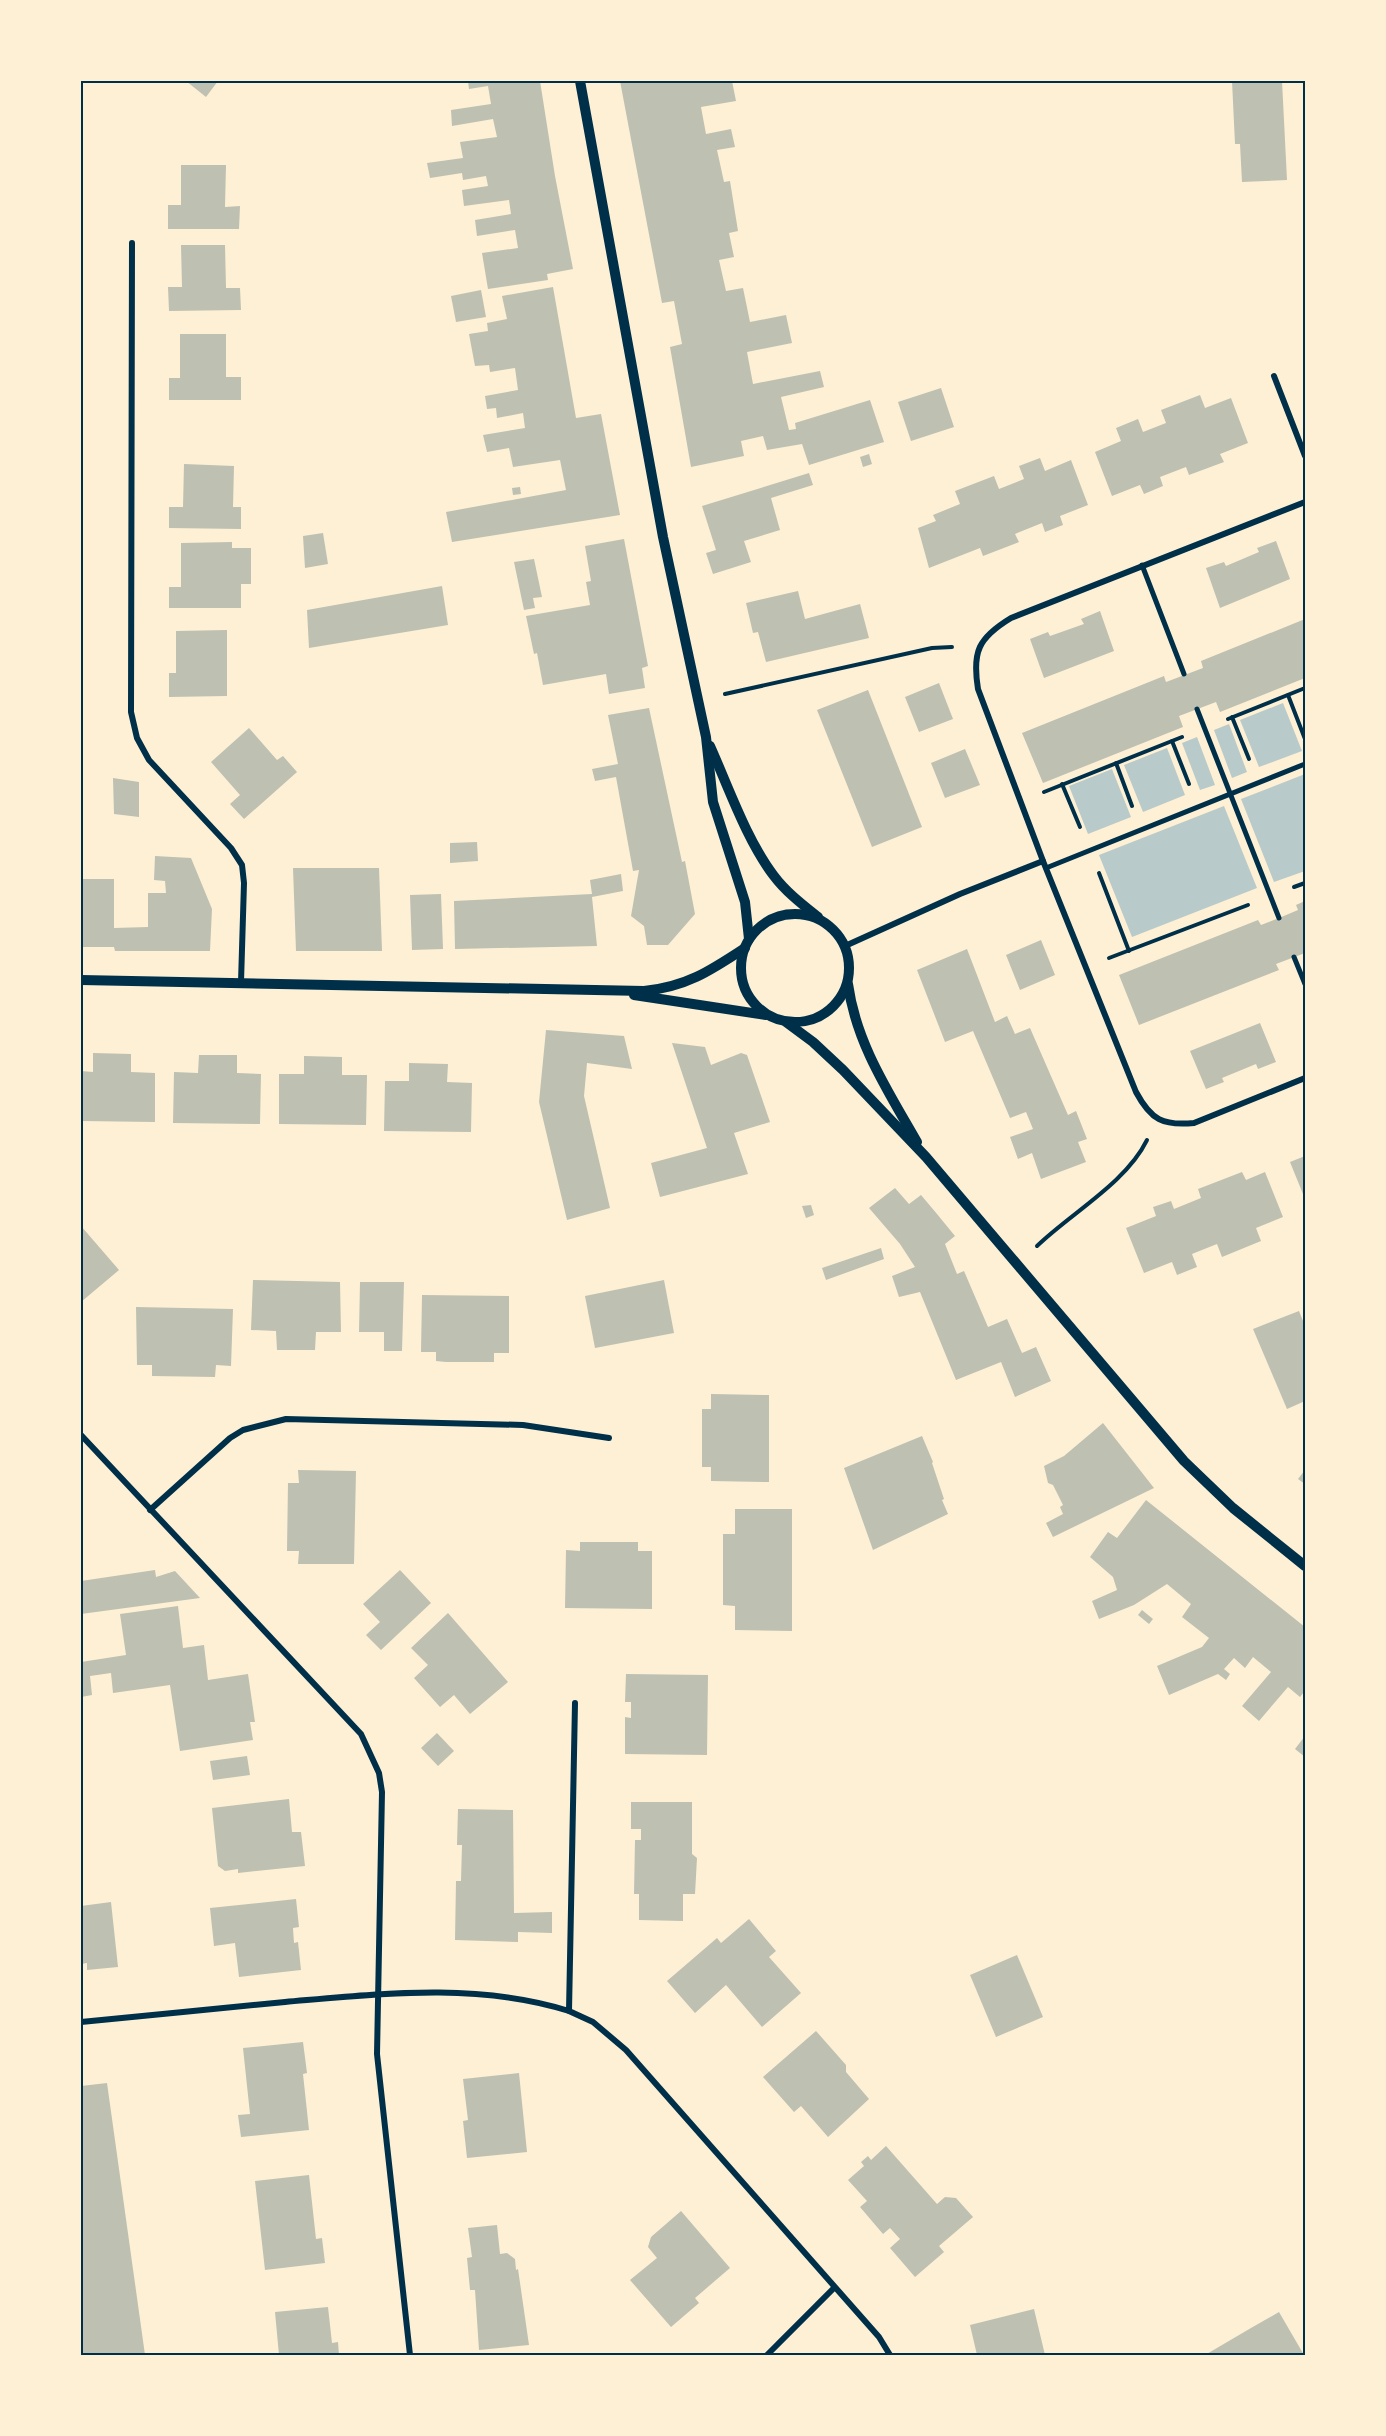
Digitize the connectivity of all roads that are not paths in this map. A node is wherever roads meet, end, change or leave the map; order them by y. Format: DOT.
graph roads {
  1 [pos="580,81"];
  2 [pos="132,243"];
  3 [pos="1274,376"];
  4 [pos="1305,456"];
  5 [pos="1305,502"];
  6 [pos="1142,565"];
  7 [pos="1184,674"];
  8 [pos="1197,709"];
  9 [pos="706,737"];
  10 [pos="1305,764"];
  11 [pos="1230,794"];
  12 [pos="1043,861"];
  13 [pos="1046,868"];
  14 [pos="1279,918"];
  15 [pos="827,925"];
  16 [pos="747,944"];
  17 [pos="845,946"];
  18 [pos="1294,957"];
  19 [pos="81,980"];
  20 [pos="848,981"];
  21 [pos="241,982"];
  22 [pos="1305,984"];
  23 [pos="616,991"];
  24 [pos="769,1016"];
  25 [pos="786,1022"];
  26 [pos="1305,1078"];
  27 [pos="926,1158"];
  28 [pos="81,1436"];
  29 [pos="609,1438"];
  30 [pos="150,1510"];
  31 [pos="1305,1566"];
  32 [pos="575,1703"];
  33 [pos="378,1994"];
  34 [pos="569,2011"];
  35 [pos="81,2022"];
  36 [pos="834,2288"];
  37 [pos="410,2355"];
  38 [pos="767,2355"];
  39 [pos="890,2355"];
  1 -- 9 [label="street"];
  2 -- 21 [label="street"];
  3 -- 4 [label="street"];
  5 -- 6 [label="street"];
  6 -- 7 [label="street"];
  6 -- 12 [label="street"];
  8 -- 11 [label="street"];
  9 -- 15 [label="street"];
  9 -- 16 [label="street"];
  10 -- 11 [label="street"];
  11 -- 13 [label="street"];
  11 -- 14 [label="street"];
  12 -- 13 [label="street"];
  12 -- 17 [label="street"];
  13 -- 26 [label="street"];
  15 -- 16 [label="street"];
  15 -- 17 [label="street"];
  16 -- 23 [label="street"];
  16 -- 24 [label="street"];
  17 -- 20 [label="street"];
  18 -- 22 [label="street"];
  19 -- 21 [label="street"];
  20 -- 25 [label="street"];
  20 -- 27 [label="street"];
  21 -- 23 [label="street"];
  23 -- 24 [label="street"];
  24 -- 25 [label="street"];
  25 -- 27 [label="street"];
  27 -- 31 [label="street"];
  28 -- 30 [label="street"];
  29 -- 30 [label="street"];
  30 -- 33 [label="street"];
  32 -- 34 [label="street"];
  33 -- 34 [label="street"];
  33 -- 35 [label="street"];
  33 -- 37 [label="street"];
  34 -- 36 [label="street"];
  36 -- 38 [label="street"];
  36 -- 39 [label="street"];
}
